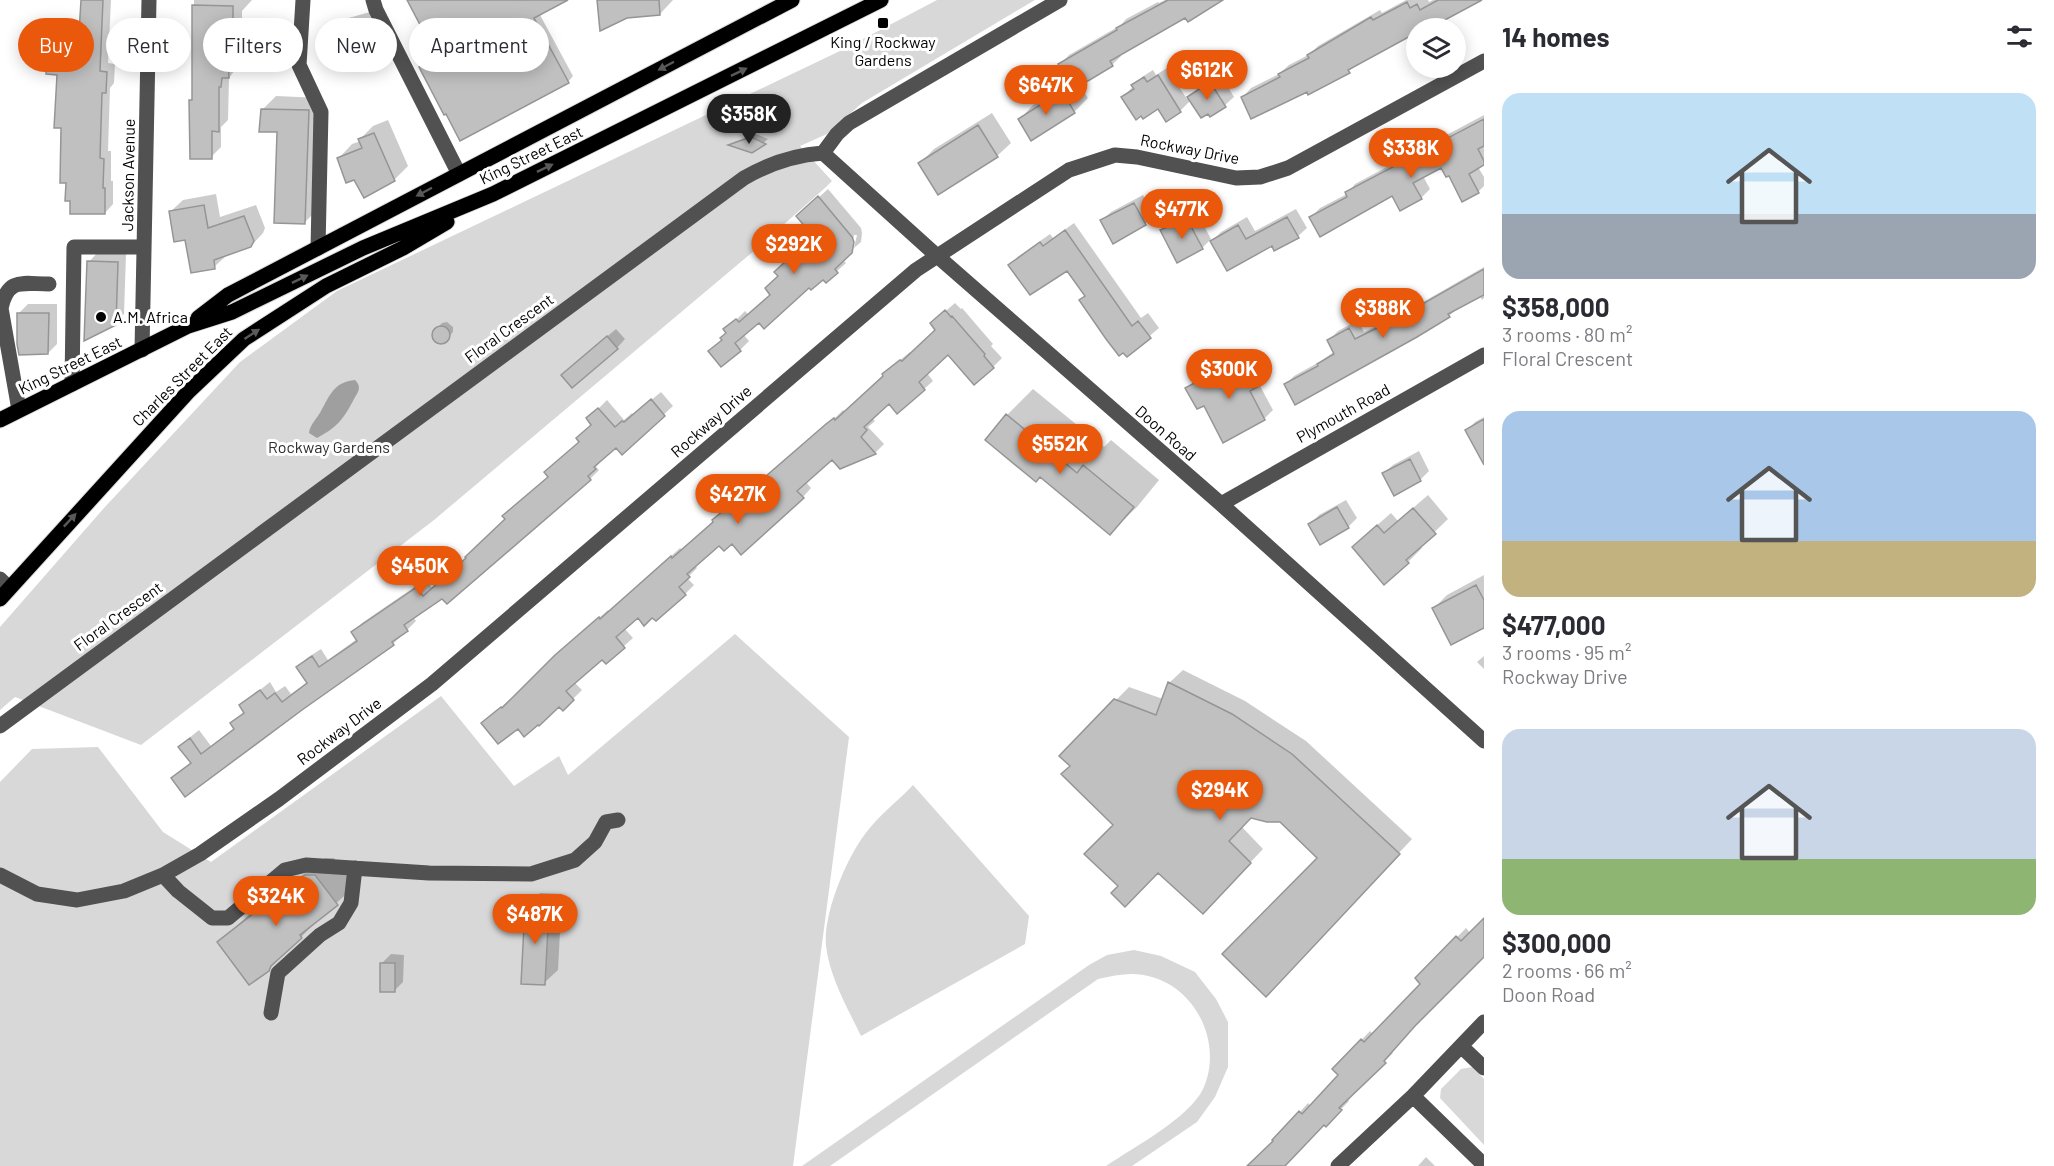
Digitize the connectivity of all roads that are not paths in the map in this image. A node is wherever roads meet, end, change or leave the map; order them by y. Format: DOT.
graph roads {
  1 [pos="149,0"];
  2 [pos="303,0"];
  3 [pos="373,0"];
  4 [pos="792,0"];
  5 [pos="881,0"];
  6 [pos="1060,0"];
  7 [pos="1484,61"];
  8 [pos="823,153"];
  9 [pos="459,174"];
  10 [pos="493,194"];
  11 [pos="144,247"];
  12 [pos="318,248"];
  13 [pos="936,255"];
  14 [pos="49,284"];
  15 [pos="188,326"];
  16 [pos="142,350"];
  17 [pos="1484,355"];
  18 [pos="72,384"];
  19 [pos="19,410"];
  20 [pos="0,418"];
  21 [pos="1221,504"];
  22 [pos="3,589"];
  23 [pos="0,726"];
  24 [pos="1484,741"];
  25 [pos="618,820"];
  26 [pos="355,868"];
  27 [pos="0,875"];
  28 [pos="163,875"];
  29 [pos="271,1013"];
  30 [pos="1484,1022"];
  31 [pos="1461,1046"];
  32 [pos="1484,1068"];
  33 [pos="1413,1096"];
  34 [pos="1484,1165"];
  35 [pos="1338,1166"];
  1 -- 11 [label="street, Jackson Avenue"];
  2 -- 12 [label="street"];
  3 -- 9 [label="street"];
  4 -- 9 [label="main road, King Street East, one-way"];
  10 -- 5 [label="main road, King Street East, one-way"];
  6 -- 8 [label="street"];
  7 -- 13 [label="street, Rockway Drive"];
  8 -- 13 [label="street, Doon Road"];
  8 -- 23 [label="street, Floral Crescent"];
  9 -- 12 [label="main road, King Street East, one-way"];
  15 -- 10 [label="main road, King Street East, one-way"];
  22 -- 10 [label="main road, Charles Street East, one-way"];
  11 -- 16 [label="street, Jackson Avenue"];
  11 -- 18 [label="street"];
  12 -- 15 [label="main road, King Street East"];
  13 -- 21 [label="street, Doon Road"];
  13 -- 28 [label="street, Rockway Drive"];
  14 -- 19 [label="street"];
  15 -- 16 [label="main road, King Street East"];
  16 -- 18 [label="main road, King Street East"];
  17 -- 21 [label="street, Plymouth Road"];
  18 -- 19 [label="main road, King Street East"];
  19 -- 20 [label="main road, King Street East"];
  21 -- 24 [label="street, Doon Road"];
  25 -- 26 [label="street"];
  26 -- 28 [label="street"];
  26 -- 29 [label="street"];
  27 -- 28 [label="street, Rockway Drive"];
  30 -- 31 [label="street"];
  31 -- 32 [label="street"];
  31 -- 33 [label="street"];
  33 -- 34 [label="street"];
  33 -- 35 [label="street"];
}
